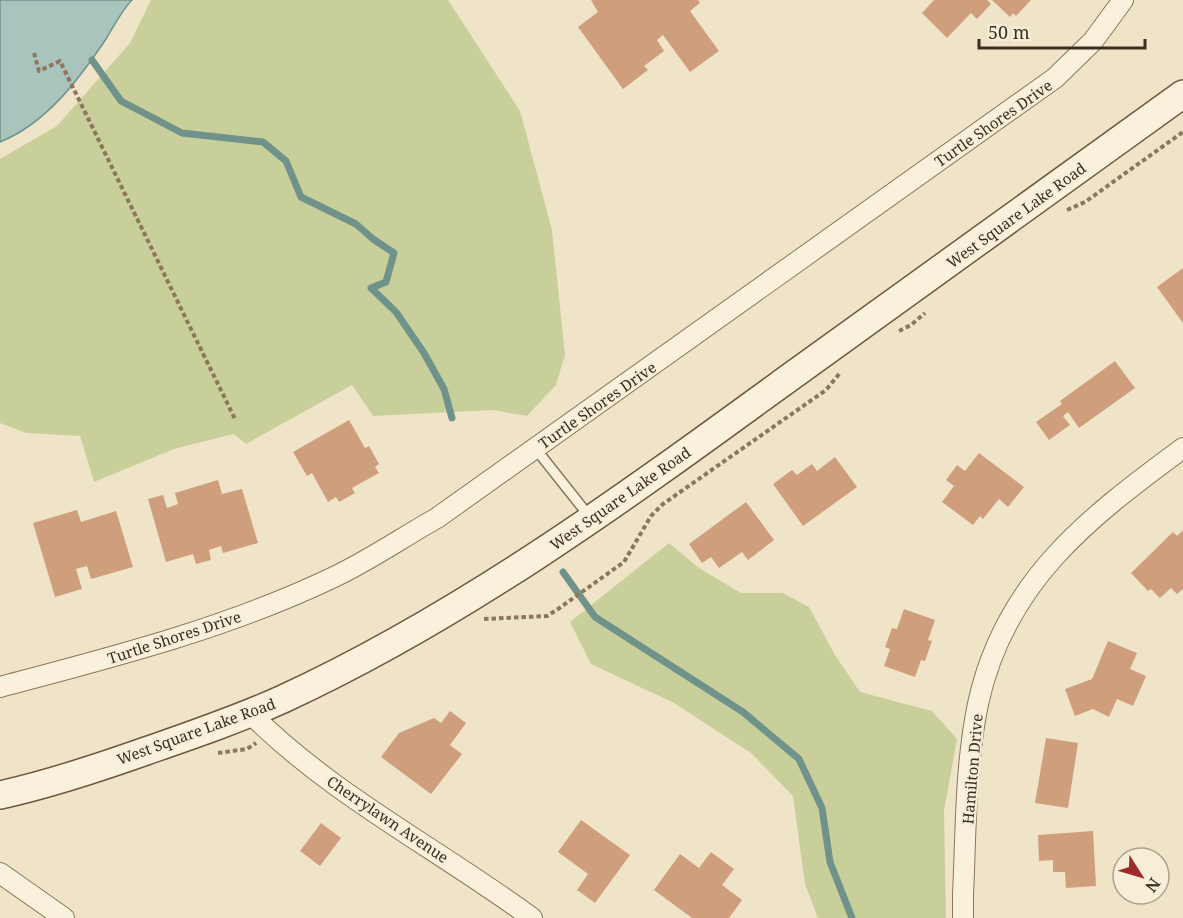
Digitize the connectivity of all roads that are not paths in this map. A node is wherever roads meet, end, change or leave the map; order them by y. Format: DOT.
graph roads {
  1 [pos="1123,0"];
  2 [pos="1183,94"];
  3 [pos="535,448"];
  4 [pos="1183,448"];
  5 [pos="591,518"];
  6 [pos="0,687"];
  7 [pos="250,713"];
  8 [pos="0,795"];
  9 [pos="0,873"];
  10 [pos="64,918"];
  11 [pos="532,918"];
  12 [pos="963,918"];
  1 -- 3 [label="street, Turtle Shores Drive"];
  2 -- 5 [label="street, West Square Lake Road"];
  3 -- 5 [label="lane"];
  3 -- 6 [label="street, Turtle Shores Drive"];
  4 -- 12 [label="street, Hamilton Drive"];
  5 -- 7 [label="street, West Square Lake Road"];
  7 -- 8 [label="street, West Square Lake Road"];
  7 -- 11 [label="street, Cherrylawn Avenue"];
  9 -- 10 [label="street"];
}
